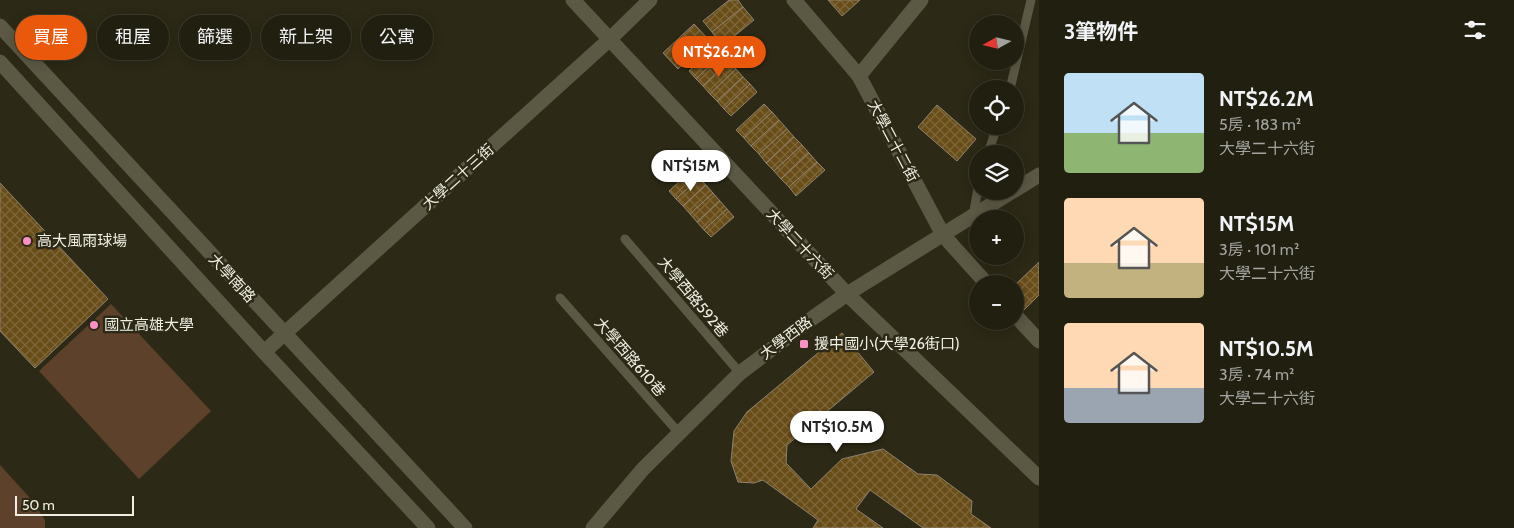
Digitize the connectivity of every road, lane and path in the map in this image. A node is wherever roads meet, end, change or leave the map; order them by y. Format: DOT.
graph roads {
  1 [pos="573,0"];
  2 [pos="650,0"];
  3 [pos="794,0"];
  4 [pos="921,0"];
  5 [pos="1031,0"];
  6 [pos="0,26"];
  7 [pos="610,38"];
  8 [pos="0,62"];
  9 [pos="859,76"];
  10 [pos="1012,80"];
  11 [pos="1039,175"];
  12 [pos="1024,185"];
  13 [pos="999,200"];
  14 [pos="983,210"];
  15 [pos="969,218"];
  16 [pos="942,235"];
  17 [pos="625,239"];
  18 [pos="979,275"];
  19 [pos="846,294"];
  20 [pos="560,298"];
  21 [pos="1024,325"];
  22 [pos="284,334"];
  23 [pos="1039,341"];
  24 [pos="264,352"];
  25 [pos="740,373"];
  26 [pos="679,433"];
  27 [pos="1039,478"];
  28 [pos="428,528"];
  29 [pos="465,528"];
  30 [pos="593,528"];
  1 -- 7 [label="street, 大學二十六街"];
  2 -- 7 [label="street, 大學二十三街"];
  3 -- 9 [label="street, 大學二十二街"];
  4 -- 9 [label="street"];
  5 -- 10 [label="lane"];
  6 -- 22 [label="street, 大學南路"];
  7 -- 19 [label="street, 大學二十六街"];
  7 -- 22 [label="street, 大學二十三街"];
  8 -- 24 [label="street, 大學南路"];
  9 -- 16 [label="street, 大學二十二街"];
  11 -- 12 [label="street, 大學西路"];
  13 -- 14 [label="street, 大學西路"];
  15 -- 16 [label="street, 大學西路"];
  16 -- 18 [label="street, 大學二十二街"];
  16 -- 19 [label="street, 大學西路"];
  17 -- 25 [label="lane, 大學西路592巷"];
  19 -- 25 [label="street, 大學西路"];
  19 -- 27 [label="street, 大學二十六街"];
  20 -- 26 [label="lane, 大學西路610巷"];
  21 -- 23 [label="street"];
  22 -- 24 [label="street, 大學二十三街"];
  22 -- 29 [label="street, 大學南路"];
  24 -- 28 [label="street, 大學南路"];
  25 -- 26 [label="street, 大學西路"];
  26 -- 30 [label="street, 大學西路"];
}
